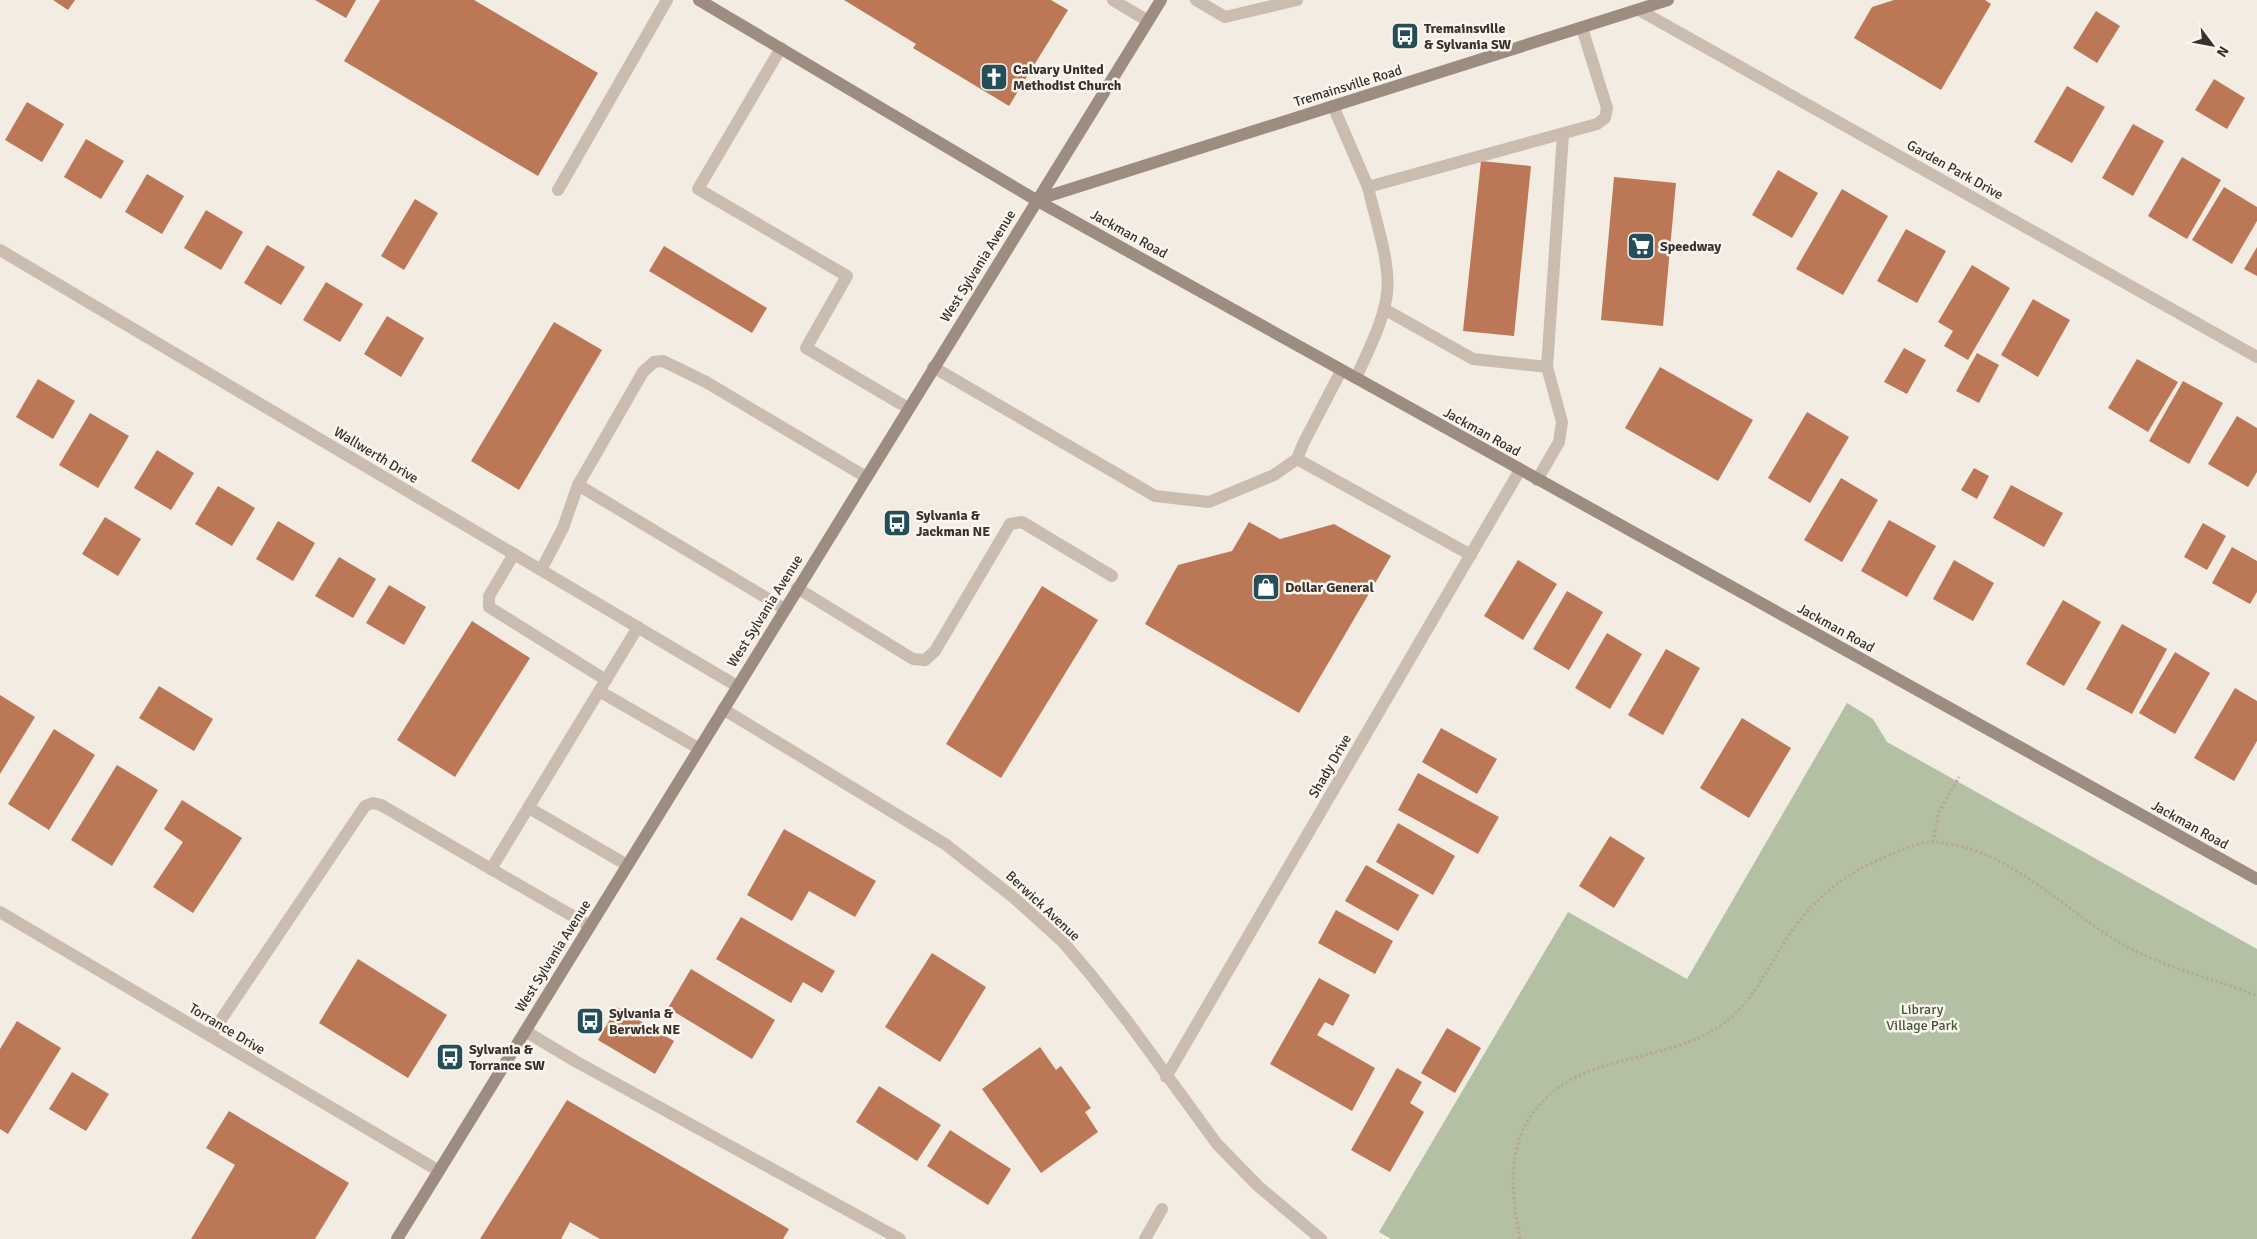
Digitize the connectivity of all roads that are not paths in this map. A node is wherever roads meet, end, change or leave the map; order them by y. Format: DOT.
graph roads {
  1 [pos="667,0"];
  2 [pos="699,0"];
  3 [pos="1113,0"];
  4 [pos="1161,0"];
  5 [pos="1196,0"];
  6 [pos="1297,0"];
  7 [pos="1668,0"];
  8 [pos="1639,10"];
  9 [pos="1148,21"];
  10 [pos="1582,28"];
  11 [pos="781,48"];
  12 [pos="1332,106"];
  13 [pos="1563,134"];
  14 [pos="1368,187"];
  15 [pos="558,190"];
  16 [pos="1036,200"];
  17 [pos="0,250"];
  18 [pos="1384,309"];
  19 [pos="2257,356"];
  20 [pos="933,367"];
  21 [pos="1547,367"];
  22 [pos="1341,370"];
  23 [pos="1356,378"];
  24 [pos="908,408"];
  25 [pos="1297,459"];
  26 [pos="1520,470"];
  27 [pos="866,477"];
  28 [pos="1537,480"];
  29 [pos="578,485"];
  30 [pos="514,554"];
  31 [pos="1471,555"];
  32 [pos="541,570"];
  33 [pos="1112,576"];
  34 [pos="797,588"];
  35 [pos="785,609"];
  36 [pos="638,627"];
  37 [pos="603,686"];
  38 [pos="737,686"];
  39 [pos="723,709"];
  40 [pos="698,748"];
  41 [pos="529,808"];
  42 [pos="627,865"];
  43 [pos="491,869"];
  44 [pos="2257,879"];
  45 [pos="0,912"];
  46 [pos="590,926"];
  47 [pos="525,1031"];
  48 [pos="210,1036"];
  49 [pos="1166,1076"];
  50 [pos="439,1171"];
  51 [pos="1162,1209"];
  52 [pos="397,1239"];
  53 [pos="900,1239"];
  54 [pos="1145,1239"];
  55 [pos="1321,1239"];
  1 -- 15 [label="street"];
  2 -- 11 [label="street, Jackman Road"];
  3 -- 9 [label="street"];
  4 -- 9 [label="street, West Sylvania Avenue"];
  5 -- 6 [label="street"];
  7 -- 8 [label="street, Tremainsville Road"];
  8 -- 10 [label="street, Tremainsville Road"];
  8 -- 19 [label="street, Garden Park Drive"];
  9 -- 16 [label="street, West Sylvania Avenue"];
  10 -- 12 [label="street, Tremainsville Road"];
  10 -- 13 [label="street"];
  11 -- 16 [label="street, Jackman Road"];
  11 -- 24 [label="street"];
  12 -- 14 [label="street"];
  12 -- 16 [label="street, Tremainsville Road"];
  13 -- 14 [label="street"];
  13 -- 21 [label="street"];
  14 -- 18 [label="street"];
  16 -- 20 [label="street, West Sylvania Avenue"];
  16 -- 22 [label="street, Jackman Road"];
  17 -- 30 [label="street, Wallwerth Drive"];
  18 -- 21 [label="street"];
  18 -- 23 [label="street"];
  20 -- 24 [label="street, West Sylvania Avenue"];
  20 -- 25 [label="street"];
  21 -- 28 [label="street"];
  22 -- 23 [label="street, Jackman Road"];
  22 -- 25 [label="street"];
  23 -- 26 [label="street, Jackman Road"];
  24 -- 27 [label="street, West Sylvania Avenue"];
  25 -- 31 [label="street"];
  26 -- 28 [label="street, Jackman Road"];
  26 -- 31 [label="street, Shady Drive"];
  27 -- 29 [label="street"];
  27 -- 34 [label="street, West Sylvania Avenue"];
  28 -- 44 [label="street, Jackman Road"];
  29 -- 32 [label="street"];
  29 -- 35 [label="street"];
  30 -- 32 [label="street, Wallwerth Drive"];
  30 -- 37 [label="street"];
  31 -- 49 [label="street, Shady Drive"];
  32 -- 36 [label="street, Wallwerth Drive"];
  33 -- 34 [label="street"];
  34 -- 35 [label="street, West Sylvania Avenue"];
  35 -- 38 [label="street, West Sylvania Avenue"];
  36 -- 37 [label="street"];
  36 -- 38 [label="street, Wallwerth Drive"];
  37 -- 40 [label="street"];
  37 -- 41 [label="street"];
  38 -- 39 [label="street, West Sylvania Avenue"];
  39 -- 40 [label="street, West Sylvania Avenue"];
  39 -- 49 [label="street, Berwick Avenue"];
  40 -- 42 [label="street, West Sylvania Avenue"];
  41 -- 42 [label="street"];
  41 -- 43 [label="street"];
  42 -- 46 [label="street, West Sylvania Avenue"];
  43 -- 46 [label="street"];
  43 -- 48 [label="street"];
  45 -- 48 [label="street, Torrance Drive"];
  46 -- 47 [label="street, West Sylvania Avenue"];
  47 -- 50 [label="street, West Sylvania Avenue"];
  47 -- 53 [label="street"];
  48 -- 50 [label="street, Torrance Drive"];
  49 -- 55 [label="street, Berwick Avenue"];
  50 -- 52 [label="street, West Sylvania Avenue"];
  51 -- 54 [label="street"];
}
